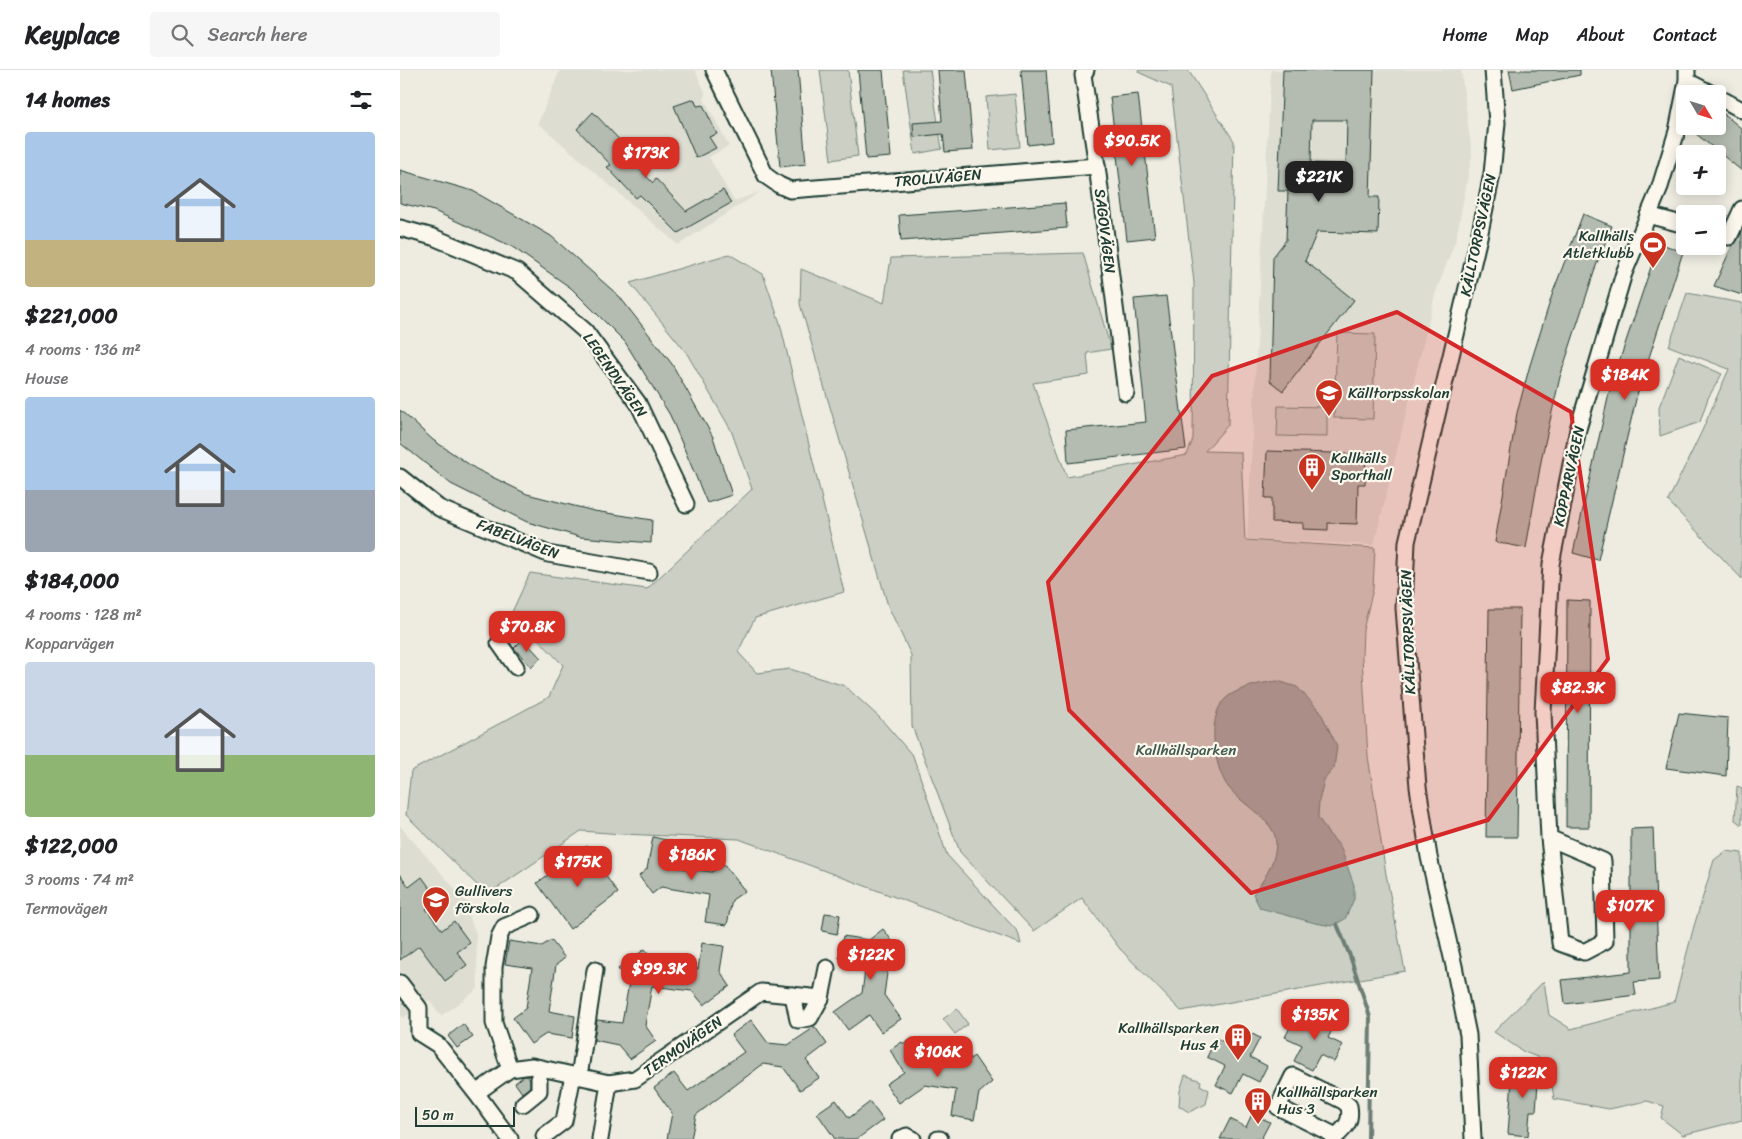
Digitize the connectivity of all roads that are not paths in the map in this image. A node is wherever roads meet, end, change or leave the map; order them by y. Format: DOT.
graph roads {
  1 [pos="714,70"];
  2 [pos="1086,70"];
  3 [pos="1493,70"];
  4 [pos="1687,76"];
  5 [pos="1700,85"];
  6 [pos="1726,101"];
  7 [pos="1742,110"];
  8 [pos="1097,166"];
  9 [pos="1742,209"];
  10 [pos="1648,215"];
  11 [pos="1676,223"];
  12 [pos="400,228"];
  13 [pos="1726,236"];
  14 [pos="1126,393"];
  15 [pos="400,477"];
  16 [pos="686,504"];
  17 [pos="649,572"];
  18 [pos="499,643"];
  19 [pos="516,668"];
  20 [pos="1549,838"];
  21 [pos="532,915"];
  22 [pos="827,968"];
  23 [pos="596,970"];
  24 [pos="400,983"];
  25 [pos="793,995"];
  26 [pos="821,998"];
  27 [pos="539,1068"];
  28 [pos="510,1069"];
  29 [pos="576,1076"];
  30 [pos="609,1083"];
  31 [pos="476,1093"];
  32 [pos="523,1104"];
  33 [pos="544,1136"];
  34 [pos="1335,1138"];
  35 [pos="510,1139"];
  36 [pos="600,1139"];
  37 [pos="900,1139"];
  38 [pos="913,1139"];
  39 [pos="1473,1139"];
  1 -- 8 [label="street, TROLLVÄGEN"];
  2 -- 8 [label="street, SAGOVÄGEN"];
  3 -- 39 [label="street, KÄLLTORPSVÄGEN"];
  4 -- 5 [label="street"];
  4 -- 10 [label="street, KOPPARVÄGEN"];
  6 -- 7 [label="street"];
  8 -- 14 [label="street, SAGOVÄGEN"];
  9 -- 13 [label="street"];
  10 -- 11 [label="street"];
  10 -- 20 [label="street, KOPPARVÄGEN"];
  12 -- 16 [label="street, LEGENDVÄGEN"];
  15 -- 17 [label="street, FABELVÄGEN"];
  18 -- 19 [label="street"];
  20 -- 20 [label="street, KOPPARVÄGEN"];
  21 -- 28 [label="street"];
  22 -- 26 [label="street"];
  23 -- 29 [label="street"];
  24 -- 31 [label="street"];
  25 -- 26 [label="street, TERMOVÄGEN"];
  25 -- 26 [label="street"];
  25 -- 30 [label="street, TERMOVÄGEN"];
  27 -- 28 [label="street, TERMOVÄGEN"];
  27 -- 29 [label="street, TERMOVÄGEN"];
  27 -- 32 [label="street"];
  28 -- 31 [label="street"];
  29 -- 30 [label="street, TERMOVÄGEN"];
  29 -- 33 [label="street"];
  30 -- 36 [label="street"];
  31 -- 35 [label="street"];
  34 -- 34 [label="street"];
  37 -- 38 [label="street"];
}
